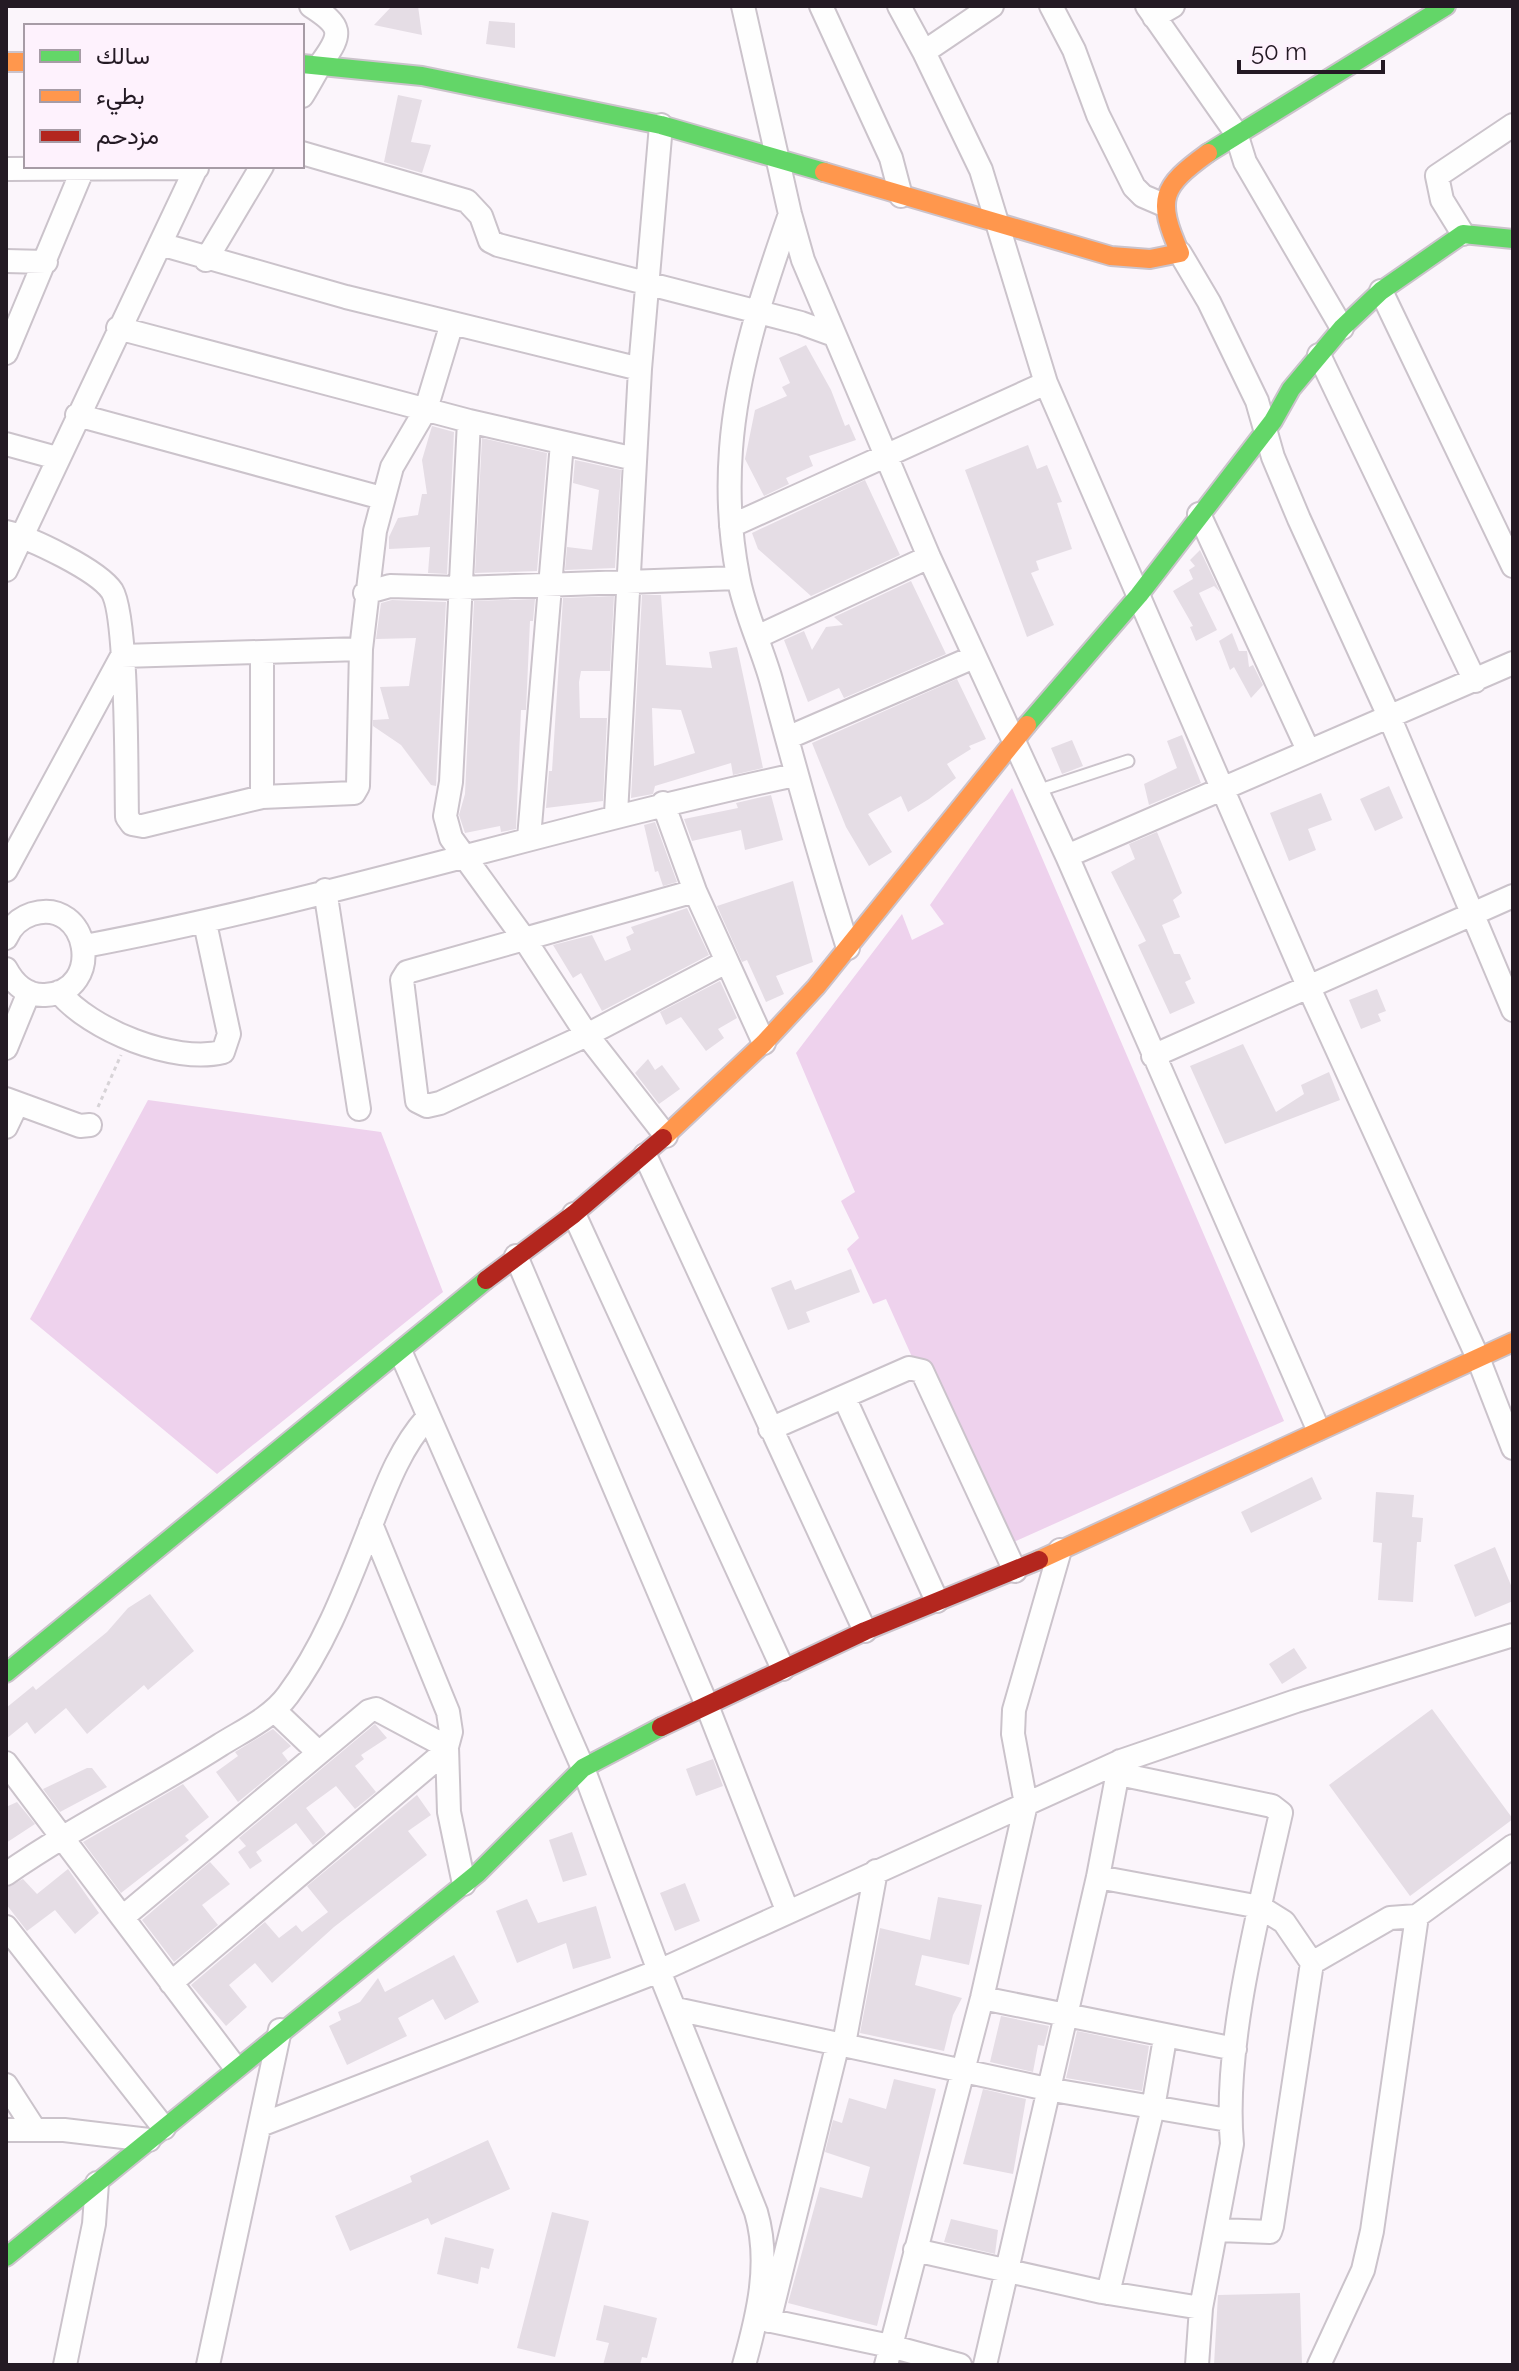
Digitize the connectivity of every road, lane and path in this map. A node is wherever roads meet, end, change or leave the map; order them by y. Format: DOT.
graph roads {
  1 [pos="311,6"];
  2 [pos="743,6"];
  3 [pos="821,6"];
  4 [pos="899,6"];
  5 [pos="992,6"];
  6 [pos="1051,6"];
  7 [pos="1446,6"];
  8 [pos="1158,10"];
  9 [pos="924,52"];
  10 [pos="311,64"];
  11 [pos="304,89"];
  12 [pos="661,125"];
  13 [pos="1513,125"];
  14 [pos="1236,133"];
  15 [pos="304,154"];
  16 [pos="778,158"];
  17 [pos="168,168"];
  18 [pos="197,168"];
  19 [pos="261,168"];
  20 [pos="6,169"];
  21 [pos="82,171"];
  22 [pos="901,196"];
  23 [pos="1164,205"];
  24 [pos="790,214"];
  25 [pos="999,222"];
  26 [pos="1463,234"];
  27 [pos="1513,237"];
  28 [pos="160,244"];
  29 [pos="1180,253"];
  30 [pos="206,260"];
  31 [pos="6,261"];
  32 [pos="46,262"];
  33 [pos="645,285"];
  34 [pos="1381,291"];
  35 [pos="756,311"];
  36 [pos="452,323"];
  37 [pos="118,328"];
  38 [pos="1342,328"];
  39 [pos="834,335"];
  40 [pos="6,353"];
  41 [pos="1319,355"];
  42 [pos="640,369"];
  43 [pos="1046,383"];
  44 [pos="426,409"];
  45 [pos="77,415"];
  46 [pos="469,421"];
  47 [pos="1267,428"];
  48 [pos="562,443"];
  49 [pos="6,444"];
  50 [pos="887,456"];
  51 [pos="57,458"];
  52 [pos="635,459"];
  53 [pos="382,498"];
  54 [pos="1199,514"];
  55 [pos="731,526"];
  56 [pos="14,534"];
  57 [pos="929,557"];
  58 [pos="1513,566"];
  59 [pos="6,570"];
  60 [pos="738,578"];
  61 [pos="627,582"];
  62 [pos="549,585"];
  63 [pos="459,588"];
  64 [pos="365,593"];
  65 [pos="1139,595"];
  66 [pos="759,636"];
  67 [pos="361,649"];
  68 [pos="262,653"];
  69 [pos="122,656"];
  70 [pos="974,657"];
  71 [pos="1513,663"];
  72 [pos="1475,681"];
  73 [pos="1389,716"];
  74 [pos="787,738"];
  75 [pos="1015,744"];
  76 [pos="1308,750"];
  77 [pos="1128,761"];
  78 [pos="795,775"];
  79 [pos="1223,790"];
  80 [pos="1037,791"];
  81 [pos="262,797"];
  82 [pos="663,803"];
  83 [pos="616,814"];
  84 [pos="529,838"];
  85 [pos="463,856"];
  86 [pos="1067,856"];
  87 [pos="6,870"];
  88 [pos="325,890"];
  89 [pos="695,891"];
  90 [pos="1513,896"];
  91 [pos="1470,915"];
  92 [pos="205,923"];
  93 [pos="7,933"];
  94 [pos="525,940"];
  95 [pos="85,946"];
  96 [pos="848,948"];
  97 [pos="726,962"];
  98 [pos="6,969"];
  99 [pos="1309,988"];
  100 [pos="29,992"];
  101 [pos="59,992"];
  102 [pos="1513,1010"];
  103 [pos="587,1035"];
  104 [pos="128,1040"];
  105 [pos="764,1043"];
  106 [pos="6,1048"];
  107 [pos="1153,1056"];
  108 [pos="11,1101"];
  109 [pos="359,1109"];
  110 [pos="90,1125"];
  111 [pos="6,1127"];
  112 [pos="666,1136"];
  113 [pos="645,1155"];
  114 [pos="574,1214"];
  115 [pos="516,1256"];
  116 [pos="1513,1342"];
  117 [pos="401,1353"];
  118 [pos="1478,1358"];
  119 [pos="844,1397"];
  120 [pos="427,1418"];
  121 [pos="770,1429"];
  122 [pos="1318,1429"];
  123 [pos="1513,1448"];
  124 [pos="371,1524"];
  125 [pos="1060,1550"];
  126 [pos="1015,1571"];
  127 [pos="937,1601"];
  128 [pos="865,1631"];
  129 [pos="1513,1635"];
  130 [pos="783,1669"];
  131 [pos="6,1673"];
  132 [pos="706,1703"];
  133 [pos="275,1711"];
  134 [pos="447,1749"];
  135 [pos="318,1752"];
  136 [pos="6,1763"];
  137 [pos="583,1768"];
  138 [pos="1120,1768"];
  139 [pos="1026,1804"];
  140 [pos="61,1836"];
  141 [pos="1513,1846"];
  142 [pos="876,1871"];
  143 [pos="6,1874"];
  144 [pos="1098,1877"];
  145 [pos="464,1884"];
  146 [pos="1260,1907"];
  147 [pos="787,1910"];
  148 [pos="1417,1916"];
  149 [pos="123,1917"];
  150 [pos="6,1927"];
  151 [pos="1312,1963"];
  152 [pos="659,1971"];
  153 [pos="171,1983"];
  154 [pos="982,1998"];
  155 [pos="676,2009"];
  156 [pos="1064,2017"];
  157 [pos="281,2030"];
  158 [pos="1165,2038"];
  159 [pos="841,2044"];
  160 [pos="1235,2049"];
  161 [pos="235,2067"];
  162 [pos="962,2071"];
  163 [pos="6,2085"];
  164 [pos="1047,2089"];
  165 [pos="1153,2108"];
  166 [pos="1228,2120"];
  167 [pos="263,2124"];
  168 [pos="6,2130"];
  169 [pos="35,2130"];
  170 [pos="157,2134"];
  171 [pos="97,2183"];
  172 [pos="1218,2230"];
  173 [pos="915,2250"];
  174 [pos="6,2257"];
  175 [pos="1005,2271"];
  176 [pos="1108,2293"];
  177 [pos="1201,2308"];
  178 [pos="763,2319"];
  179 [pos="888,2355"];
  180 [pos="65,2365"];
  181 [pos="208,2365"];
  182 [pos="744,2365"];
  183 [pos="960,2365"];
  184 [pos="985,2365"];
  185 [pos="1197,2365"];
  186 [pos="1319,2365"];
  1 -- 10 [label="street"];
  2 -- 16 [label="street"];
  3 -- 22 [label="street"];
  4 -- 9 [label="street"];
  5 -- 9 [label="street"];
  6 -- 23 [label="street"];
  7 -- 14 [label="street"];
  8 -- 14 [label="street"];
  9 -- 25 [label="street"];
  10 -- 11 [label="street"];
  10 -- 12 [label="street"];
  12 -- 16 [label="street"];
  12 -- 33 [label="street"];
  13 -- 26 [label="street"];
  14 -- 23 [label="street"];
  14 -- 38 [label="street"];
  15 -- 33 [label="street"];
  16 -- 22 [label="street"];
  16 -- 24 [label="street"];
  17 -- 21 [label="street"];
  18 -- 28 [label="street"];
  19 -- 30 [label="street"];
  20 -- 21 [label="street"];
  21 -- 32 [label="street"];
  22 -- 25 [label="street"];
  23 -- 29 [label="street"];
  24 -- 35 [label="street"];
  24 -- 39 [label="street"];
  25 -- 29 [label="street"];
  25 -- 43 [label="street"];
  26 -- 27 [label="street"];
  26 -- 34 [label="street"];
  28 -- 30 [label="street"];
  28 -- 37 [label="street"];
  29 -- 47 [label="street"];
  30 -- 36 [label="street"];
  31 -- 32 [label="street"];
  32 -- 40 [label="street"];
  33 -- 35 [label="street"];
  33 -- 42 [label="street"];
  34 -- 38 [label="street"];
  34 -- 58 [label="street"];
  35 -- 39 [label="street"];
  35 -- 55 [label="street"];
  36 -- 42 [label="street"];
  36 -- 44 [label="street"];
  37 -- 44 [label="street"];
  37 -- 45 [label="street"];
  38 -- 41 [label="street"];
  39 -- 50 [label="street"];
  41 -- 47 [label="street"];
  41 -- 72 [label="street"];
  42 -- 52 [label="street"];
  43 -- 50 [label="street"];
  43 -- 65 [label="street"];
  44 -- 46 [label="street"];
  44 -- 53 [label="street"];
  45 -- 51 [label="street"];
  45 -- 53 [label="street"];
  46 -- 48 [label="street"];
  46 -- 63 [label="street"];
  47 -- 54 [label="street"];
  47 -- 73 [label="street"];
  48 -- 52 [label="street"];
  48 -- 62 [label="street"];
  49 -- 51 [label="street"];
  50 -- 55 [label="street"];
  50 -- 57 [label="street"];
  51 -- 56 [label="street"];
  52 -- 61 [label="street"];
  53 -- 64 [label="street"];
  54 -- 65 [label="street"];
  54 -- 76 [label="street"];
  55 -- 60 [label="street"];
  56 -- 59 [label="street"];
  56 -- 69 [label="street"];
  57 -- 66 [label="street"];
  57 -- 70 [label="street"];
  60 -- 61 [label="street"];
  60 -- 66 [label="street"];
  61 -- 62 [label="street"];
  61 -- 83 [label="street"];
  62 -- 63 [label="street"];
  62 -- 84 [label="street"];
  63 -- 64 [label="street"];
  63 -- 85 [label="street"];
  64 -- 67 [label="street"];
  65 -- 75 [label="street"];
  65 -- 79 [label="street"];
  66 -- 74 [label="street"];
  67 -- 68 [label="street"];
  67 -- 81 [label="street"];
  68 -- 69 [label="street"];
  68 -- 81 [label="street"];
  69 -- 81 [label="street"];
  69 -- 87 [label="street"];
  70 -- 74 [label="street"];
  70 -- 75 [label="street"];
  71 -- 72 [label="street"];
  72 -- 73 [label="street"];
  73 -- 76 [label="street"];
  73 -- 91 [label="street"];
  74 -- 78 [label="street"];
  75 -- 80 [label="street"];
  75 -- 96 [label="street"];
  76 -- 79 [label="street"];
  77 -- 80 [label="lane"];
  78 -- 82 [label="street"];
  78 -- 96 [label="street"];
  79 -- 86 [label="street"];
  79 -- 99 [label="street"];
  80 -- 86 [label="street"];
  82 -- 83 [label="street"];
  82 -- 89 [label="street"];
  83 -- 84 [label="street"];
  84 -- 85 [label="street"];
  85 -- 88 [label="street"];
  85 -- 94 [label="street"];
  86 -- 107 [label="street"];
  88 -- 92 [label="street"];
  88 -- 109 [label="street"];
  89 -- 94 [label="street"];
  89 -- 97 [label="street"];
  90 -- 91 [label="street"];
  91 -- 99 [label="street"];
  91 -- 102 [label="street"];
  92 -- 95 [label="street"];
  92 -- 104 [label="street"];
  93 -- 95 [label="street"];
  94 -- 103 [label="street"];
  94 -- 103 [label="street"];
  95 -- 101 [label="street"];
  96 -- 105 [label="street"];
  97 -- 103 [label="street"];
  97 -- 105 [label="street"];
  98 -- 100 [label="street"];
  99 -- 107 [label="street"];
  99 -- 118 [label="street"];
  100 -- 101 [label="street"];
  100 -- 106 [label="street"];
  101 -- 104 [label="street"];
  103 -- 112 [label="street"];
  104 -- 110 [label="path"];
  105 -- 112 [label="street"];
  107 -- 122 [label="street"];
  108 -- 110 [label="street"];
  108 -- 111 [label="street"];
  112 -- 113 [label="street"];
  113 -- 114 [label="street"];
  113 -- 121 [label="street"];
  114 -- 115 [label="street"];
  114 -- 130 [label="street"];
  115 -- 117 [label="street"];
  115 -- 132 [label="street"];
  116 -- 118 [label="street"];
  117 -- 120 [label="street"];
  117 -- 131 [label="street"];
  118 -- 122 [label="street"];
  118 -- 123 [label="street"];
  119 -- 121 [label="street"];
  119 -- 126 [label="street"];
  119 -- 127 [label="street"];
  120 -- 124 [label="street"];
  120 -- 137 [label="street"];
  121 -- 128 [label="street"];
  122 -- 125 [label="street"];
  124 -- 133 [label="street"];
  124 -- 134 [label="street"];
  125 -- 126 [label="street"];
  125 -- 139 [label="street"];
  126 -- 127 [label="street"];
  127 -- 128 [label="street"];
  128 -- 130 [label="street"];
  129 -- 138 [label="street"];
  130 -- 132 [label="street"];
  132 -- 137 [label="street"];
  132 -- 147 [label="street"];
  133 -- 135 [label="street"];
  133 -- 140 [label="street"];
  134 -- 135 [label="street"];
  134 -- 145 [label="street"];
  134 -- 153 [label="street"];
  135 -- 149 [label="street"];
  136 -- 140 [label="street"];
  137 -- 145 [label="street"];
  137 -- 152 [label="street"];
  138 -- 139 [label="street"];
  138 -- 144 [label="street"];
  138 -- 146 [label="street"];
  139 -- 142 [label="street"];
  139 -- 154 [label="street"];
  140 -- 143 [label="street"];
  140 -- 149 [label="street"];
  141 -- 148 [label="street"];
  142 -- 147 [label="street"];
  142 -- 159 [label="street"];
  144 -- 146 [label="street"];
  144 -- 156 [label="street"];
  145 -- 157 [label="street"];
  146 -- 151 [label="street"];
  146 -- 160 [label="street"];
  147 -- 152 [label="street"];
  148 -- 151 [label="street"];
  148 -- 186 [label="street"];
  149 -- 153 [label="street"];
  150 -- 170 [label="street"];
  151 -- 172 [label="street"];
  152 -- 155 [label="street"];
  152 -- 167 [label="street"];
  153 -- 161 [label="street"];
  154 -- 156 [label="street"];
  154 -- 162 [label="street"];
  155 -- 159 [label="street"];
  155 -- 178 [label="street"];
  156 -- 158 [label="street"];
  156 -- 164 [label="street"];
  157 -- 161 [label="street"];
  157 -- 167 [label="street"];
  158 -- 160 [label="street"];
  158 -- 165 [label="street"];
  159 -- 162 [label="street"];
  159 -- 178 [label="street"];
  160 -- 166 [label="street"];
  161 -- 170 [label="street"];
  162 -- 164 [label="street"];
  162 -- 173 [label="street"];
  163 -- 169 [label="street"];
  164 -- 165 [label="street"];
  164 -- 175 [label="street"];
  165 -- 166 [label="street"];
  165 -- 176 [label="street"];
  166 -- 172 [label="street"];
  167 -- 181 [label="street"];
  168 -- 169 [label="street"];
  169 -- 170 [label="street"];
  170 -- 171 [label="street"];
  171 -- 174 [label="street"];
  171 -- 180 [label="street"];
  172 -- 177 [label="street"];
  173 -- 175 [label="street"];
  173 -- 179 [label="street"];
  175 -- 176 [label="street"];
  175 -- 184 [label="street"];
  176 -- 177 [label="street"];
  177 -- 185 [label="street"];
  178 -- 179 [label="street"];
  178 -- 182 [label="street"];
  179 -- 183 [label="street"];
}
